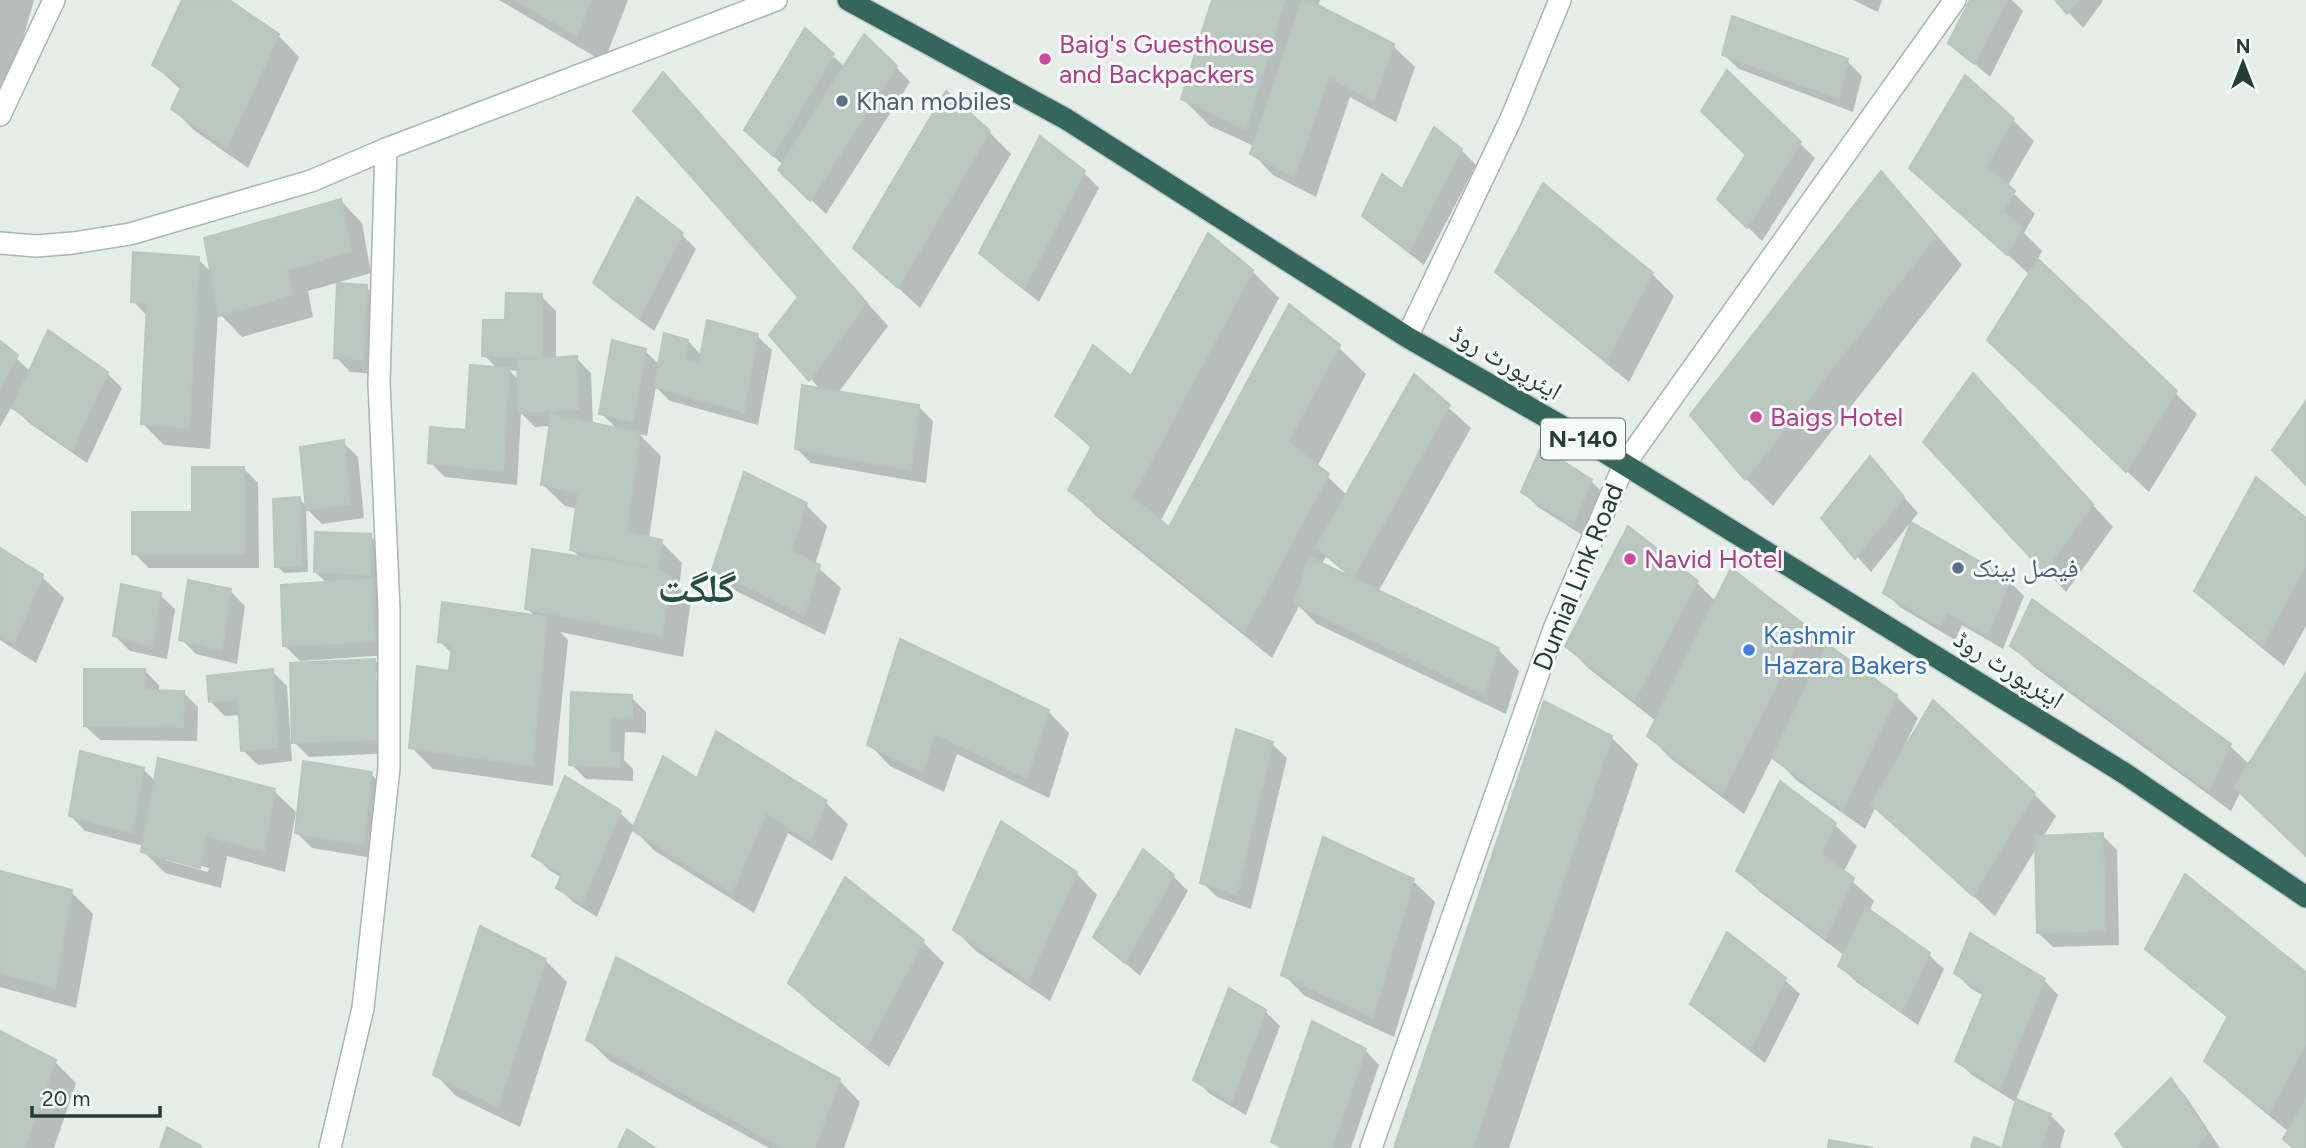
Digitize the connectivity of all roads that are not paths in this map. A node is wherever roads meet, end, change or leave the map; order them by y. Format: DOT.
graph roads {
  1 [pos="54,0"];
  2 [pos="776,0"];
  3 [pos="848,0"];
  4 [pos="1560,0"];
  5 [pos="1955,0"];
  6 [pos="0,115"];
  7 [pos="386,149"];
  8 [pos="0,243"];
  9 [pos="1407,337"];
  10 [pos="1624,465"];
  11 [pos="2306,897"];
  12 [pos="330,1148"];
  13 [pos="1371,1148"];
  1 -- 6 [label="street"];
  2 -- 7 [label="street"];
  3 -- 9 [label="highway, ایئرپورٹ روڈ / N-140"];
  4 -- 9 [label="street"];
  5 -- 10 [label="street, Dumial Link Road"];
  7 -- 8 [label="street"];
  7 -- 12 [label="street"];
  9 -- 10 [label="highway, ایئرپورٹ روڈ / N-140"];
  10 -- 11 [label="highway, ایئرپورٹ روڈ / N-140"];
  10 -- 13 [label="street, Dumial Link Road"];
}
